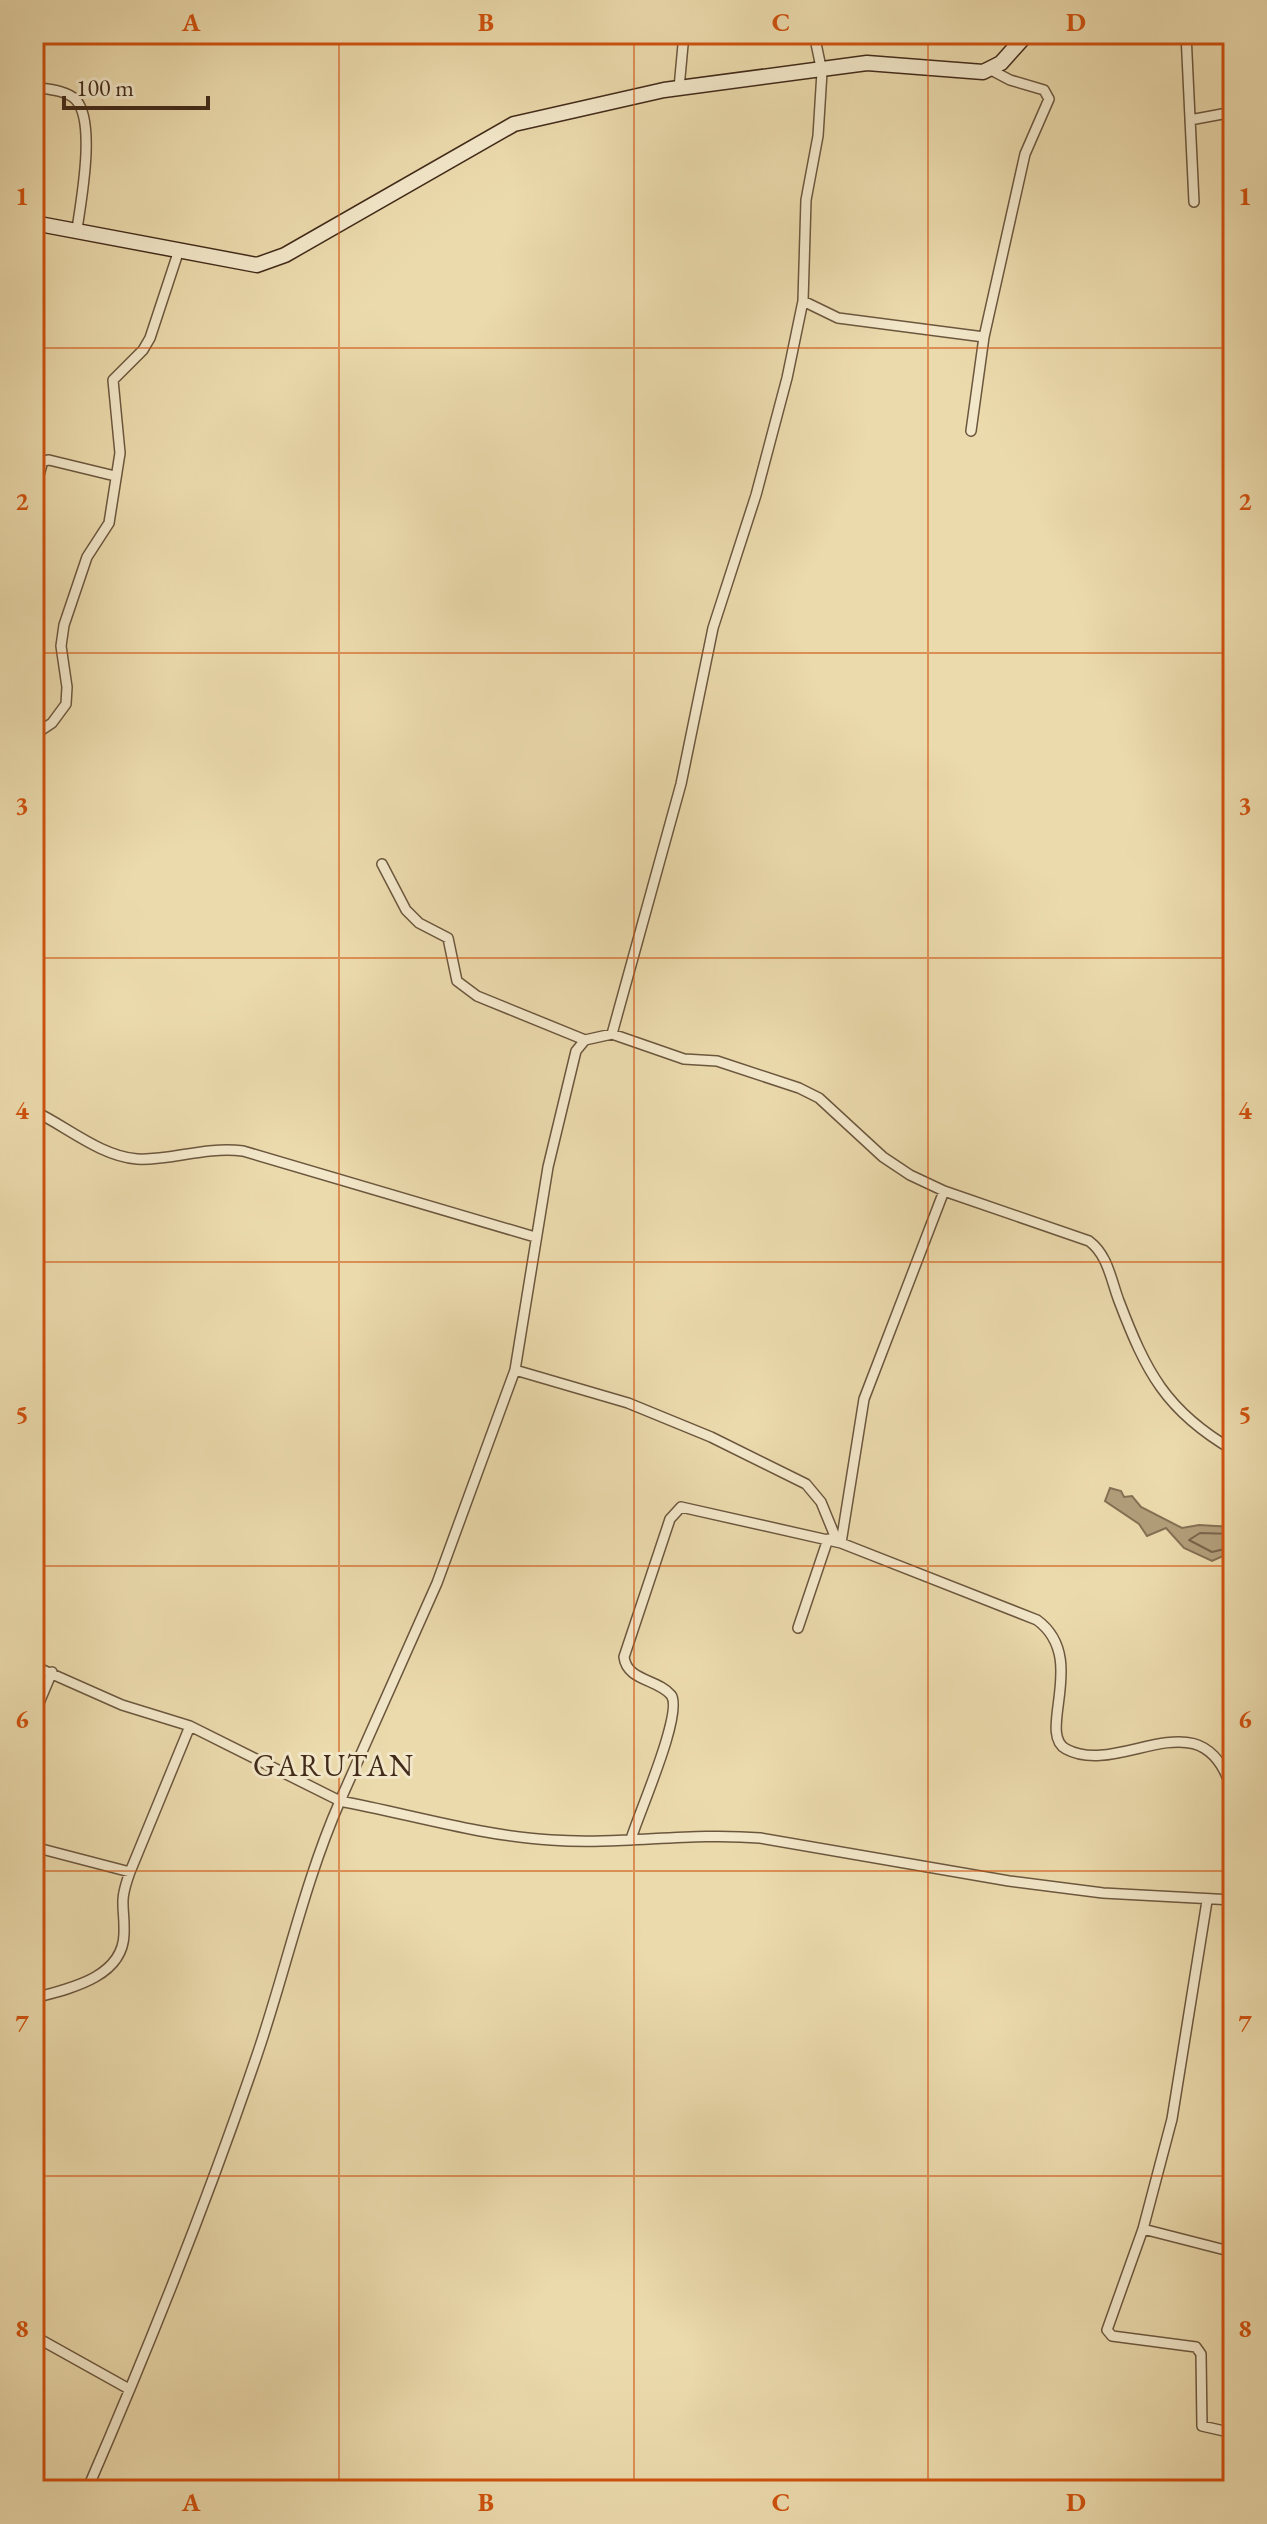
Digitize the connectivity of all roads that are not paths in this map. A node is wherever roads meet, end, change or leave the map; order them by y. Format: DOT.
graph roads {
  1 [pos="684,34"];
  2 [pos="814,34"];
  3 [pos="1027,34"];
  4 [pos="1186,34"];
  5 [pos="991,70"];
  6 [pos="822,72"];
  7 [pos="34,87"];
  8 [pos="679,88"];
  9 [pos="1233,112"];
  10 [pos="1190,120"];
  11 [pos="1194,202"];
  12 [pos="34,223"];
  13 [pos="77,229"];
  14 [pos="179,250"];
  15 [pos="803,301"];
  16 [pos="984,337"];
  17 [pos="971,431"];
  18 [pos="115,476"];
  19 [pos="34,492"];
  20 [pos="34,735"];
  21 [pos="382,864"];
  22 [pos="612,1034"];
  23 [pos="585,1040"];
  24 [pos="34,1111"];
  25 [pos="944,1191"];
  26 [pos="535,1237"];
  27 [pos="515,1370"];
  28 [pos="1233,1450"];
  29 [pos="835,1541"];
  30 [pos="798,1628"];
  31 [pos="34,1666"];
  32 [pos="52,1672"];
  33 [pos="34,1715"];
  34 [pos="190,1726"];
  35 [pos="34,1787"];
  36 [pos="1233,1794"];
  37 [pos="340,1801"];
  38 [pos="34,1822"];
  39 [pos="631,1839"];
  40 [pos="34,1847"];
  41 [pos="130,1872"];
  42 [pos="1233,1879"];
  43 [pos="1232,1900"];
  44 [pos="1207,1901"];
  45 [pos="34,1998"];
  46 [pos="1143,2229"];
  47 [pos="1233,2252"];
  48 [pos="34,2336"];
  49 [pos="129,2389"];
  50 [pos="1233,2433"];
  51 [pos="87,2490"];
  1 -- 8 [label="street"];
  2 -- 6 [label="street"];
  3 -- 5 [label="street"];
  4 -- 10 [label="street"];
  5 -- 6 [label="street"];
  5 -- 16 [label="street"];
  6 -- 8 [label="street"];
  6 -- 15 [label="street"];
  7 -- 13 [label="street"];
  8 -- 14 [label="street"];
  9 -- 10 [label="street"];
  10 -- 11 [label="street"];
  12 -- 13 [label="street"];
  13 -- 14 [label="street"];
  14 -- 18 [label="street"];
  15 -- 16 [label="street"];
  15 -- 22 [label="street"];
  16 -- 17 [label="street"];
  18 -- 19 [label="street"];
  18 -- 20 [label="street"];
  21 -- 23 [label="street"];
  22 -- 23 [label="street"];
  22 -- 25 [label="street"];
  23 -- 26 [label="street"];
  24 -- 26 [label="street"];
  25 -- 28 [label="street"];
  25 -- 29 [label="street"];
  26 -- 27 [label="street"];
  27 -- 29 [label="street"];
  27 -- 37 [label="street"];
  29 -- 30 [label="street"];
  29 -- 36 [label="street"];
  29 -- 39 [label="street"];
  31 -- 32 [label="street"];
  32 -- 33 [label="street"];
  32 -- 34 [label="street"];
  34 -- 37 [label="street"];
  34 -- 41 [label="street"];
  35 -- 38 [label="street"];
  37 -- 39 [label="street"];
  37 -- 49 [label="street"];
  39 -- 44 [label="street"];
  40 -- 41 [label="street"];
  41 -- 45 [label="street"];
  42 -- 43 [label="street"];
  43 -- 44 [label="street"];
  44 -- 46 [label="street"];
  46 -- 47 [label="street"];
  46 -- 50 [label="street"];
  48 -- 49 [label="street"];
  49 -- 51 [label="street"];
}
